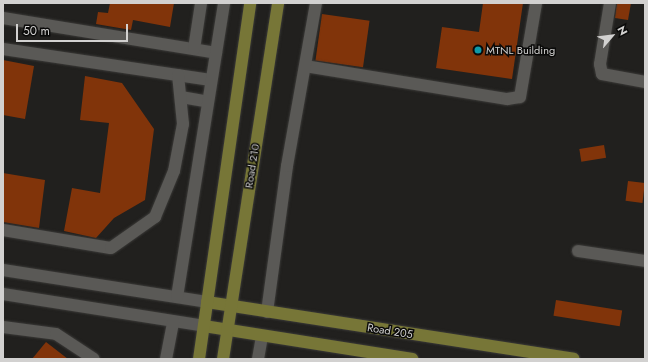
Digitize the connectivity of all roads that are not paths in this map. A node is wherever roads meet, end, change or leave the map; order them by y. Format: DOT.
graph roads {
  1 [pos="201,3"];
  2 [pos="224,3"];
  3 [pos="250,3"];
  4 [pos="278,3"];
  5 [pos="316,3"];
  6 [pos="536,3"];
  7 [pos="610,3"];
  8 [pos="3,18"];
  9 [pos="3,49"];
  10 [pos="194,49"];
  11 [pos="216,53"];
  12 [pos="305,66"];
  13 [pos="178,75"];
  14 [pos="211,80"];
  15 [pos="645,82"];
  16 [pos="181,97"];
  17 [pos="208,102"];
  18 [pos="3,230"];
  19 [pos="578,251"];
  20 [pos="645,261"];
  21 [pos="3,270"];
  22 [pos="3,294"];
  23 [pos="177,297"];
  24 [pos="207,302"];
  25 [pos="230,306"];
  26 [pos="266,312"];
  27 [pos="173,322"];
  28 [pos="204,326"];
  29 [pos="3,327"];
  30 [pos="226,330"];
  31 [pos="262,336"];
  32 [pos="94,359"];
  33 [pos="166,359"];
  34 [pos="199,359"];
  35 [pos="222,359"];
  36 [pos="258,359"];
  37 [pos="412,359"];
  38 [pos="574,359"];
  1 -- 10 [label="street"];
  2 -- 11 [label="street"];
  3 -- 24 [label="main road"];
  4 -- 25 [label="main road, Road 210"];
  5 -- 12 [label="street"];
  6 -- 12 [label="street"];
  7 -- 15 [label="street"];
  8 -- 10 [label="street"];
  9 -- 13 [label="street"];
  10 -- 11 [label="street"];
  11 -- 14 [label="street"];
  12 -- 26 [label="street"];
  13 -- 14 [label="street"];
  13 -- 16 [label="street"];
  14 -- 17 [label="street"];
  16 -- 17 [label="street"];
  16 -- 18 [label="street"];
  17 -- 23 [label="street"];
  19 -- 20 [label="street"];
  21 -- 23 [label="street"];
  22 -- 27 [label="street"];
  23 -- 24 [label="street"];
  24 -- 25 [label="main road, Road 205"];
  24 -- 28 [label="main road"];
  25 -- 26 [label="main road, Road 205"];
  25 -- 30 [label="main road, Road 210"];
  26 -- 38 [label="main road, Road 205"];
  27 -- 28 [label="street"];
  27 -- 33 [label="street"];
  28 -- 30 [label="main road"];
  28 -- 34 [label="main road"];
  29 -- 32 [label="street"];
  30 -- 31 [label="main road"];
  30 -- 35 [label="main road, Road 210"];
  31 -- 36 [label="street"];
  31 -- 37 [label="main road"];
}
